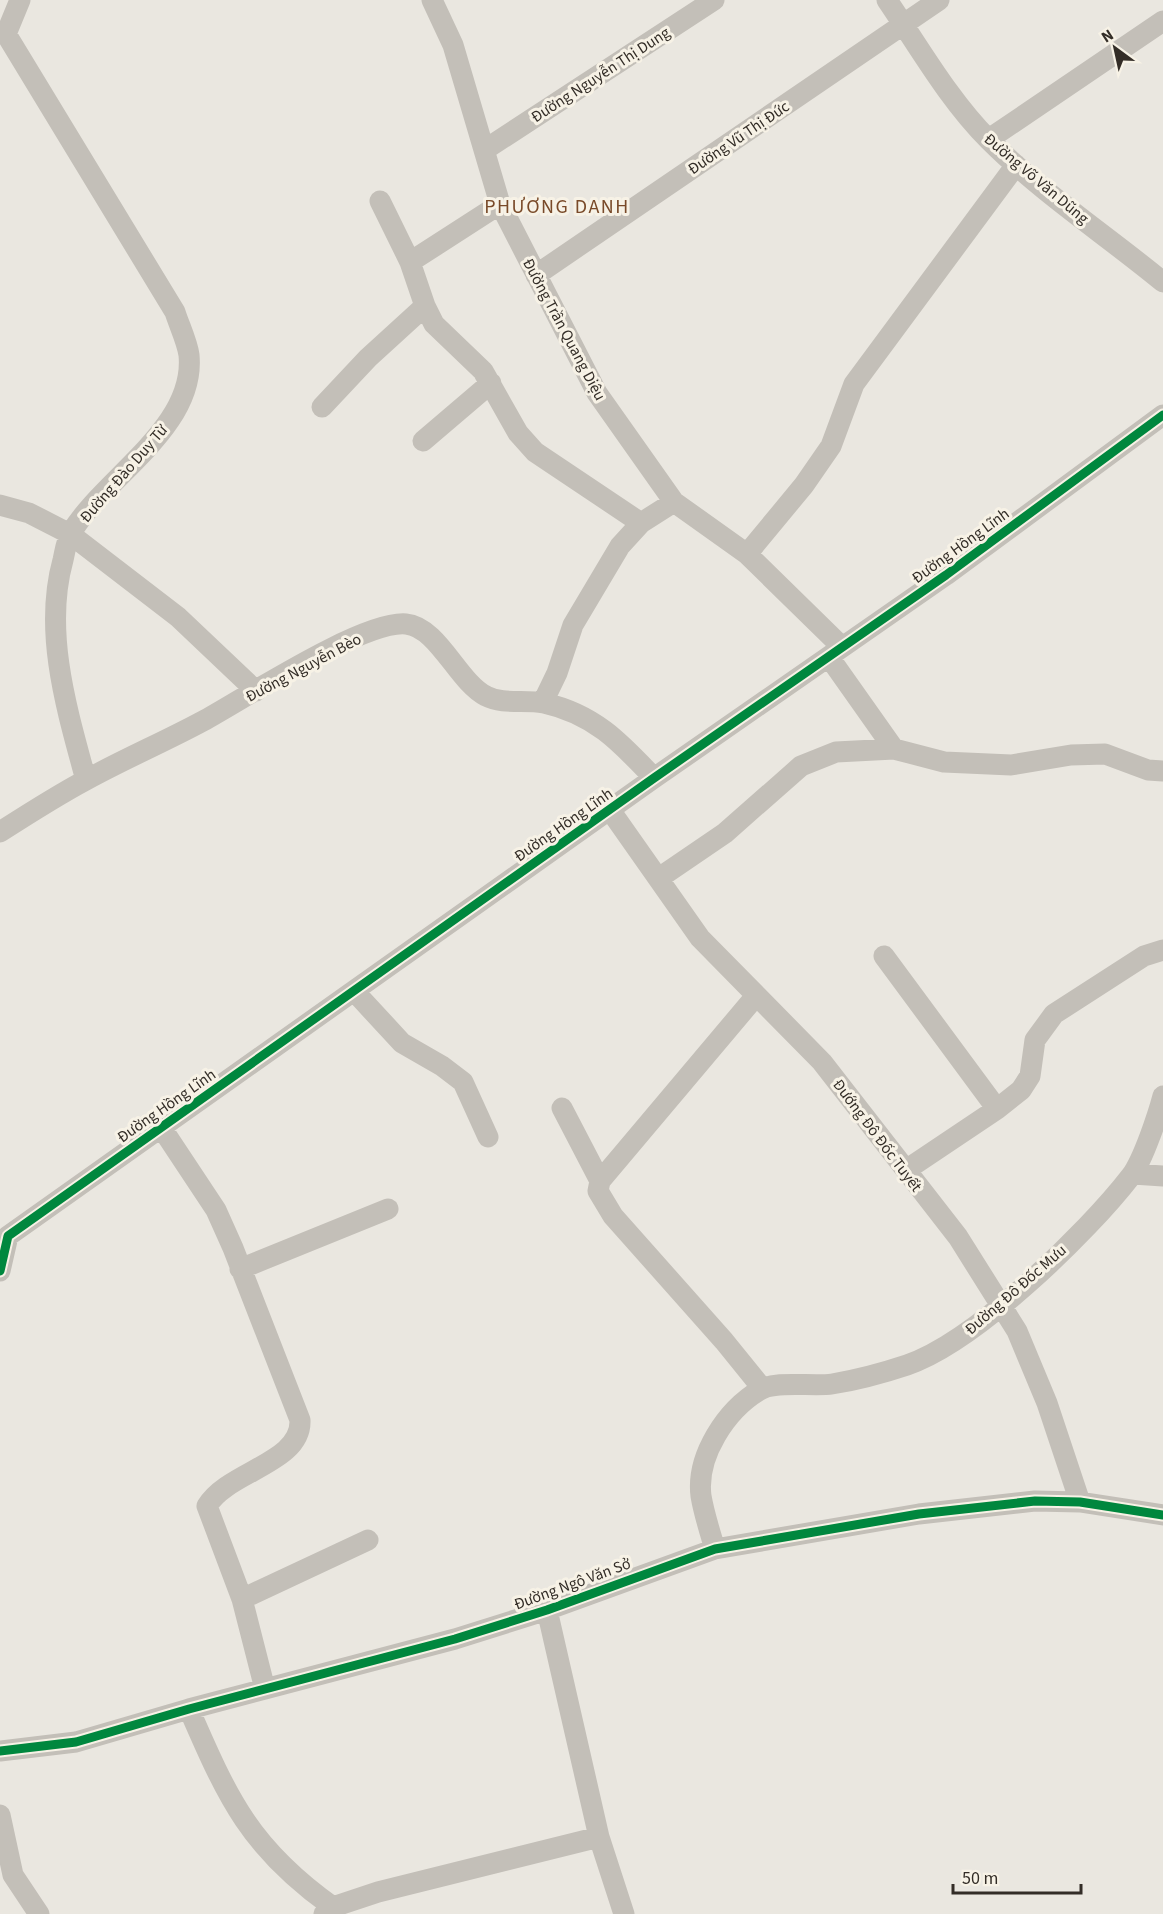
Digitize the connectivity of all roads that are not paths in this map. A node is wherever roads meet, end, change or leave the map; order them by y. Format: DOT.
graph roads {
  1 [pos="20,0"];
  2 [pos="432,0"];
  3 [pos="714,0"];
  4 [pos="887,0"];
  5 [pos="939,0"];
  6 [pos="1163,21"];
  7 [pos="904,24"];
  8 [pos="3,37"];
  9 [pos="989,139"];
  10 [pos="486,149"];
  11 [pos="1016,165"];
  12 [pos="380,201"];
  13 [pos="500,204"];
  14 [pos="410,262"];
  15 [pos="536,275"];
  16 [pos="1163,282"];
  17 [pos="425,306"];
  18 [pos="491,383"];
  19 [pos="322,407"];
  20 [pos="1163,415"];
  21 [pos="423,441"];
  22 [pos="674,502"];
  23 [pos="0,505"];
  24 [pos="641,523"];
  25 [pos="70,534"];
  26 [pos="747,554"];
  27 [pos="836,652"];
  28 [pos="256,691"];
  29 [pos="543,702"];
  30 [pos="894,749"];
  31 [pos="1163,771"];
  32 [pos="654,778"];
  33 [pos="86,780"];
  34 [pos="610,810"];
  35 [pos="0,832"];
  36 [pos="659,878"];
  37 [pos="1163,950"];
  38 [pos="884,956"];
  39 [pos="354,991"];
  40 [pos="756,996"];
  41 [pos="1163,1095"];
  42 [pos="562,1108"];
  43 [pos="997,1109"];
  44 [pos="161,1127"];
  45 [pos="488,1137"];
  46 [pos="906,1170"];
  47 [pos="1132,1174"];
  48 [pos="1163,1176"];
  49 [pos="600,1181"];
  50 [pos="388,1209"];
  51 [pos="4,1231"];
  52 [pos="240,1269"];
  53 [pos="0,1271"];
  54 [pos="1001,1304"];
  55 [pos="762,1388"];
  56 [pos="1080,1502"];
  57 [pos="1163,1515"];
  58 [pos="368,1539"];
  59 [pos="715,1549"];
  60 [pos="242,1599"];
  61 [pos="547,1610"];
  62 [pos="266,1689"];
  63 [pos="189,1709"];
  64 [pos="0,1751"];
  65 [pos="0,1815"];
  66 [pos="599,1837"];
  67 [pos="328,1911"];
  68 [pos="39,1914"];
  69 [pos="624,1914"];
  1 -- 8 [label="street, Đường Đào Duy Từ"];
  2 -- 10 [label="street, Đường Trần Quang Diệu"];
  3 -- 10 [label="street, Đường Nguyễn Thị Dung"];
  4 -- 7 [label="street, Đường Võ Văn Dũng"];
  5 -- 7 [label="street, Đường Vũ Thị Đức"];
  6 -- 9 [label="street"];
  7 -- 9 [label="street, Đường Võ Văn Dũng"];
  7 -- 15 [label="street, Đường Vũ Thị Đức"];
  8 -- 25 [label="street, Đường Đào Duy Từ"];
  9 -- 11 [label="street, Đường Võ Văn Dũng"];
  10 -- 13 [label="street, Đường Trần Quang Diệu"];
  11 -- 16 [label="street, Đường Võ Văn Dũng"];
  11 -- 26 [label="street"];
  12 -- 14 [label="street"];
  13 -- 14 [label="street"];
  13 -- 15 [label="street, Đường Trần Quang Diệu"];
  14 -- 17 [label="street"];
  15 -- 22 [label="street, Đường Trần Quang Diệu"];
  17 -- 18 [label="street"];
  17 -- 19 [label="street"];
  18 -- 21 [label="street"];
  18 -- 24 [label="street"];
  20 -- 27 [label="street, Đường Hồng Lĩnh"];
  22 -- 24 [label="street"];
  22 -- 26 [label="street, Đường Trần Quang Diệu"];
  23 -- 25 [label="street"];
  24 -- 29 [label="street"];
  25 -- 28 [label="street"];
  25 -- 33 [label="street, Đường Đào Duy Từ"];
  26 -- 27 [label="street, Đường Trần Quang Diệu"];
  27 -- 30 [label="street, Đường Trần Quang Diệu"];
  27 -- 32 [label="street, Đường Hồng Lĩnh"];
  28 -- 29 [label="street, Đường Nguyễn Bèo"];
  28 -- 33 [label="street, Đường Nguyễn Bèo"];
  29 -- 32 [label="street, Đường Nguyễn Bèo"];
  30 -- 31 [label="street"];
  30 -- 36 [label="street"];
  32 -- 34 [label="street, Đường Hồng Lĩnh"];
  33 -- 35 [label="street, Đường Nguyễn Bèo"];
  34 -- 36 [label="street, Đướng Đô Đốc Tuyết"];
  34 -- 39 [label="street, Đường Hồng Lĩnh"];
  36 -- 40 [label="street, Đướng Đô Đốc Tuyết"];
  37 -- 43 [label="street"];
  38 -- 43 [label="street"];
  39 -- 44 [label="street, Đường Hồng Lĩnh"];
  39 -- 45 [label="street"];
  40 -- 46 [label="street, Đướng Đô Đốc Tuyết"];
  40 -- 49 [label="street"];
  41 -- 47 [label="street, Đường Đô Đốc Mưu"];
  42 -- 49 [label="street"];
  43 -- 46 [label="street"];
  44 -- 51 [label="street, Đường Hồng Lĩnh"];
  44 -- 52 [label="street"];
  46 -- 54 [label="street, Đướng Đô Đốc Tuyết"];
  47 -- 48 [label="street"];
  47 -- 54 [label="street, Đường Đô Đốc Mưu"];
  49 -- 55 [label="street"];
  50 -- 52 [label="street"];
  51 -- 53 [label="street, Đường Hồng Lĩnh"];
  52 -- 60 [label="street"];
  54 -- 55 [label="street, Đường Đô Đốc Mưu"];
  54 -- 56 [label="street, Đướng Đô Đốc Tuyết"];
  55 -- 59 [label="street"];
  56 -- 57 [label="street, Đường Ngô Văn Sở"];
  56 -- 59 [label="street, Đường Ngô Văn Sở"];
  58 -- 60 [label="street"];
  59 -- 61 [label="street, Đường Ngô Văn Sở"];
  60 -- 62 [label="street"];
  61 -- 62 [label="street, Đường Ngô Văn Sở"];
  61 -- 66 [label="street"];
  62 -- 63 [label="street, Đường Ngô Văn Sở"];
  63 -- 64 [label="street, Đường Ngô Văn Sở"];
  63 -- 67 [label="street"];
  65 -- 68 [label="street"];
  66 -- 67 [label="street"];
  66 -- 69 [label="street"];
}
